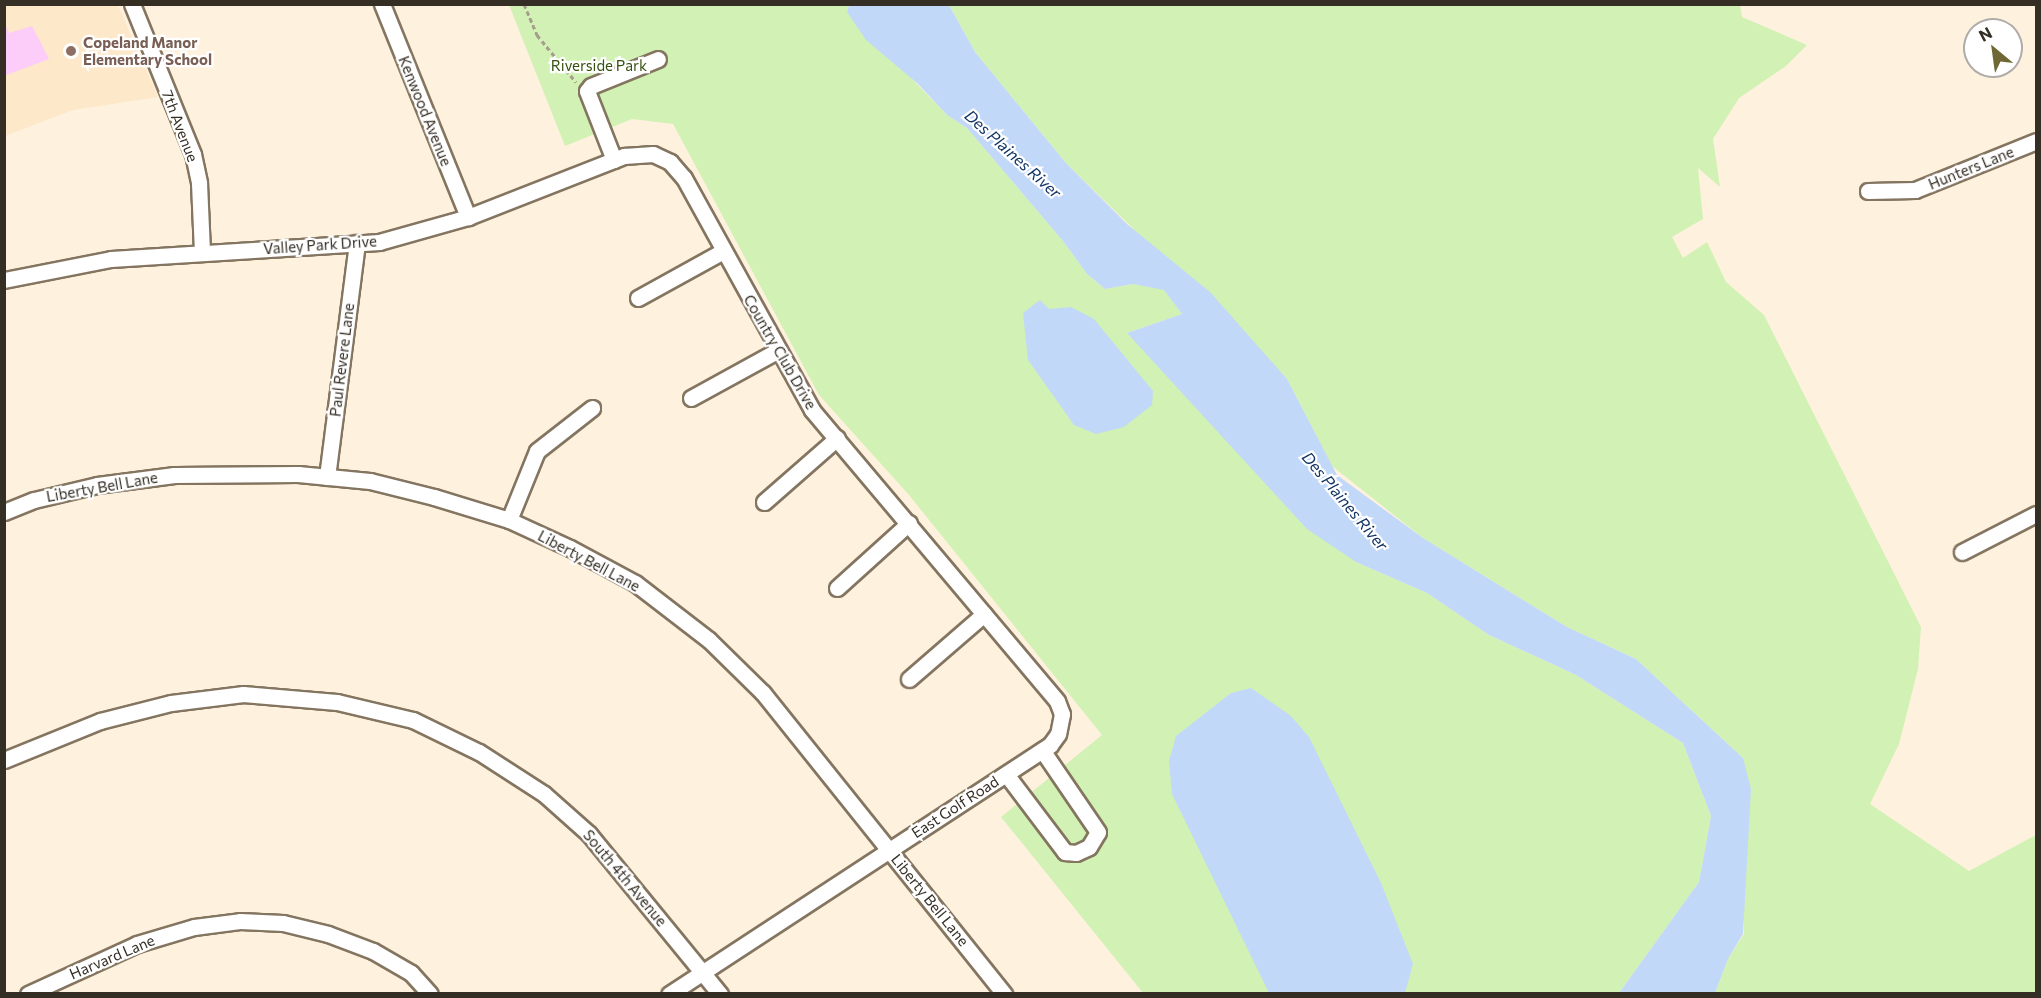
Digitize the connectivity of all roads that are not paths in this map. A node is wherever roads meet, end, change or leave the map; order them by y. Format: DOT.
graph roads {
  1 [pos="132,4"];
  2 [pos="382,4"];
  3 [pos="658,59"];
  4 [pos="2037,141"];
  5 [pos="619,158"];
  6 [pos="1868,191"];
  7 [pos="468,217"];
  8 [pos="357,243"];
  9 [pos="723,251"];
  10 [pos="202,254"];
  11 [pos="4,280"];
  12 [pos="638,298"];
  13 [pos="777,351"];
  14 [pos="691,398"];
  15 [pos="592,408"];
  16 [pos="837,438"];
  17 [pos="327,477"];
  18 [pos="764,502"];
  19 [pos="4,512"];
  20 [pos="2037,514"];
  21 [pos="509,520"];
  22 [pos="909,523"];
  23 [pos="1962,552"];
  24 [pos="837,588"];
  25 [pos="984,614"];
  26 [pos="1012,646"];
  27 [pos="909,679"];
  28 [pos="1042,750"];
  29 [pos="4,760"];
  30 [pos="1006,774"];
  31 [pos="890,850"];
  32 [pos="703,972"];
  33 [pos="28,993"];
  34 [pos="430,993"];
  35 [pos="669,993"];
  36 [pos="720,993"];
  37 [pos="1004,993"];
  1 -- 10 [label="street, 7th Avenue"];
  2 -- 7 [label="street, Kenwood Avenue"];
  3 -- 5 [label="street"];
  4 -- 6 [label="street, Hunters Lane"];
  5 -- 7 [label="street, Valley Park Drive"];
  5 -- 9 [label="street, Country Club Drive"];
  7 -- 8 [label="street, Valley Park Drive"];
  8 -- 10 [label="street, Valley Park Drive"];
  8 -- 17 [label="street, Paul Revere Lane"];
  9 -- 12 [label="street"];
  9 -- 13 [label="street, Country Club Drive"];
  10 -- 11 [label="street, Valley Park Drive"];
  13 -- 14 [label="street"];
  13 -- 16 [label="street, Country Club Drive"];
  15 -- 21 [label="street"];
  16 -- 18 [label="street"];
  16 -- 22 [label="street, Country Club Drive"];
  17 -- 19 [label="street, Liberty Bell Lane"];
  17 -- 21 [label="street, Liberty Bell Lane"];
  20 -- 23 [label="street"];
  21 -- 31 [label="street, Liberty Bell Lane"];
  22 -- 24 [label="street"];
  22 -- 25 [label="street, Country Club Drive"];
  25 -- 26 [label="street, Country Club Drive"];
  25 -- 27 [label="street"];
  26 -- 28 [label="street, East Golf Road"];
  28 -- 30 [label="street, East Golf Road"];
  28 -- 30 [label="street"];
  29 -- 32 [label="street, South 4th Avenue"];
  30 -- 31 [label="street, East Golf Road"];
  31 -- 32 [label="street, East Golf Road"];
  31 -- 37 [label="street, Liberty Bell Lane"];
  32 -- 35 [label="street, East Golf Road"];
  32 -- 36 [label="street, South 4th Avenue"];
  33 -- 34 [label="street, Harvard Lane"];
}
